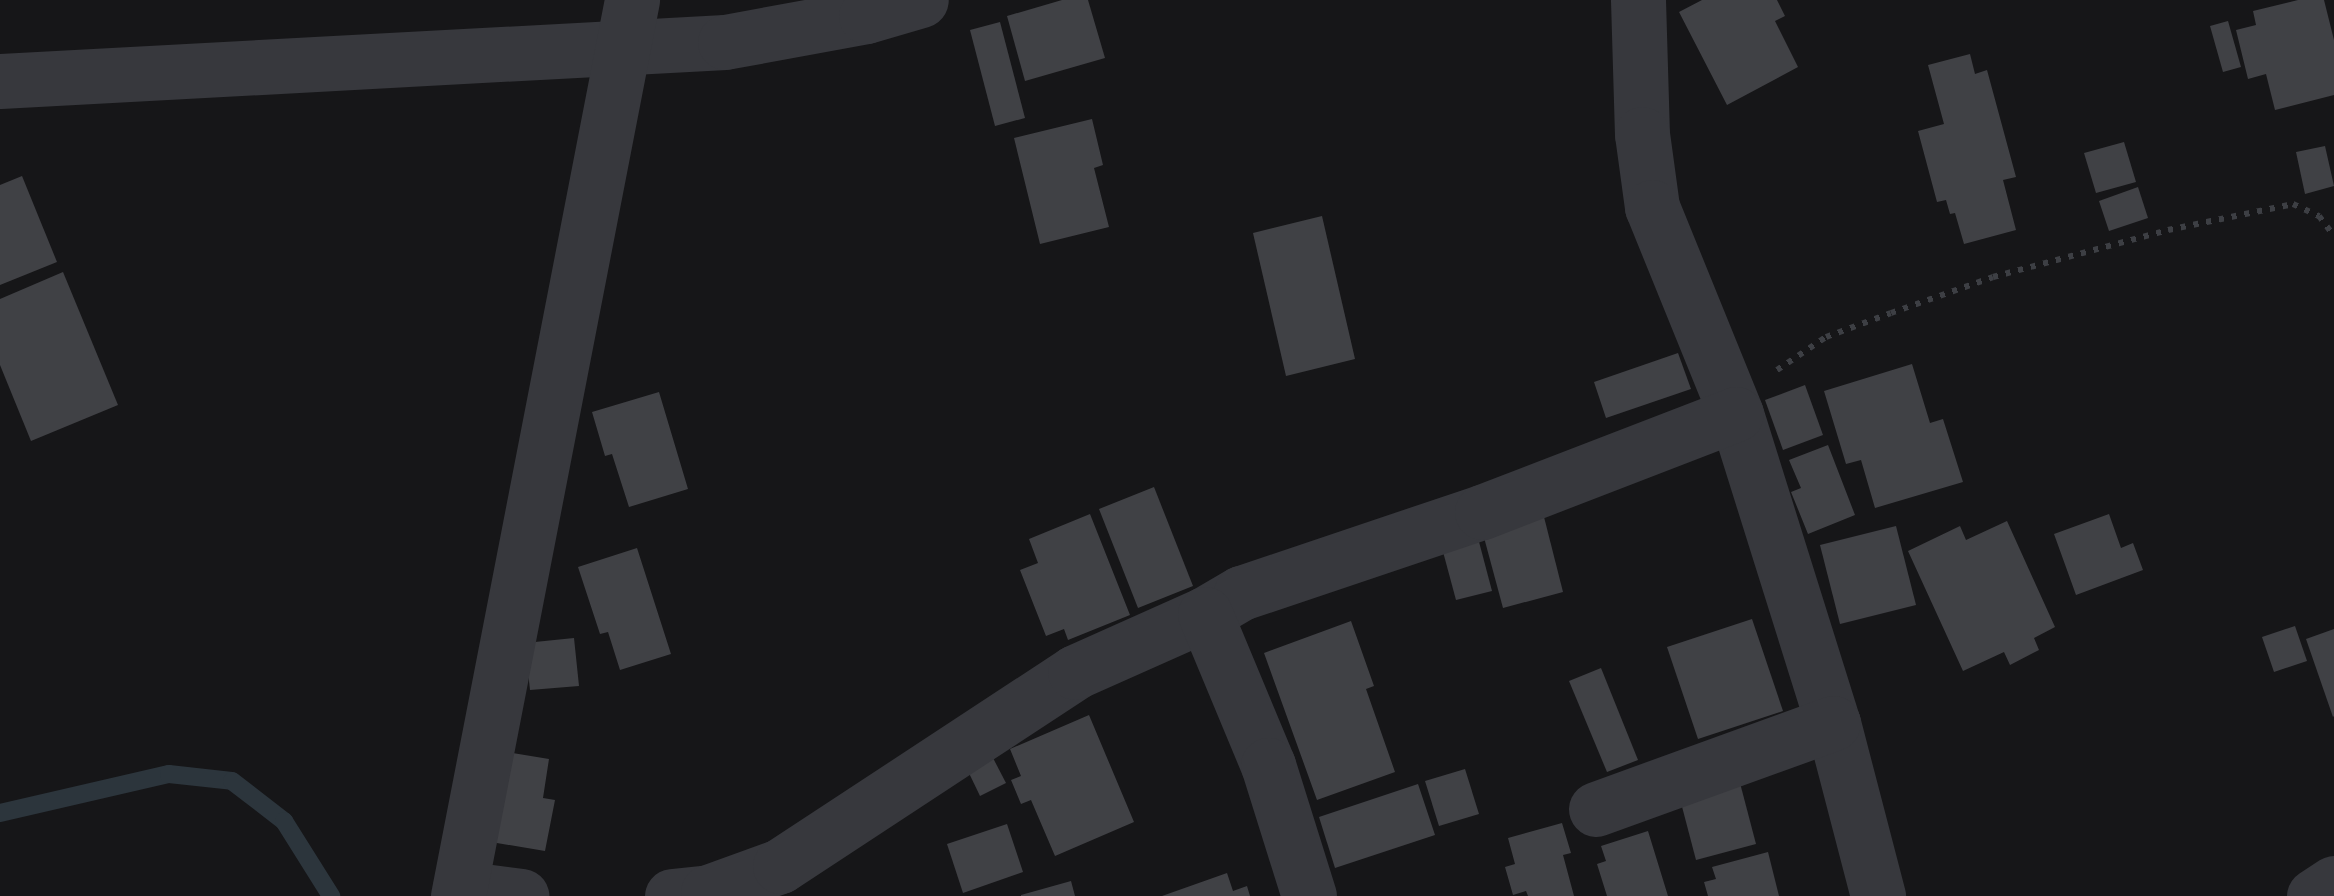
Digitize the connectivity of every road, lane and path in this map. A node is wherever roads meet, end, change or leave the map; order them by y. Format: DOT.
graph roads {
  1 [pos="921,0"];
  2 [pos="1638,0"];
  3 [pos="626,25"];
  4 [pos="0,81"];
  5 [pos="2334,236"];
  6 [pos="1733,408"];
  7 [pos="1205,614"];
  8 [pos="1833,723"];
  9 [pos="1596,810"];
  10 [pos="2334,883"];
  11 [pos="459,892"];
  12 [pos="521,896"];
  13 [pos="672,896"];
  14 [pos="1308,896"];
  15 [pos="1878,896"];
  16 [pos="2314,896"];
  1 -- 3 [label="street"];
  2 -- 6 [label="street"];
  3 -- 4 [label="street"];
  3 -- 11 [label="street"];
  5 -- 6 [label="path"];
  6 -- 7 [label="street"];
  6 -- 8 [label="street"];
  7 -- 13 [label="street"];
  7 -- 14 [label="street"];
  8 -- 9 [label="street"];
  8 -- 15 [label="street"];
  10 -- 16 [label="street"];
  11 -- 12 [label="street"];
}
